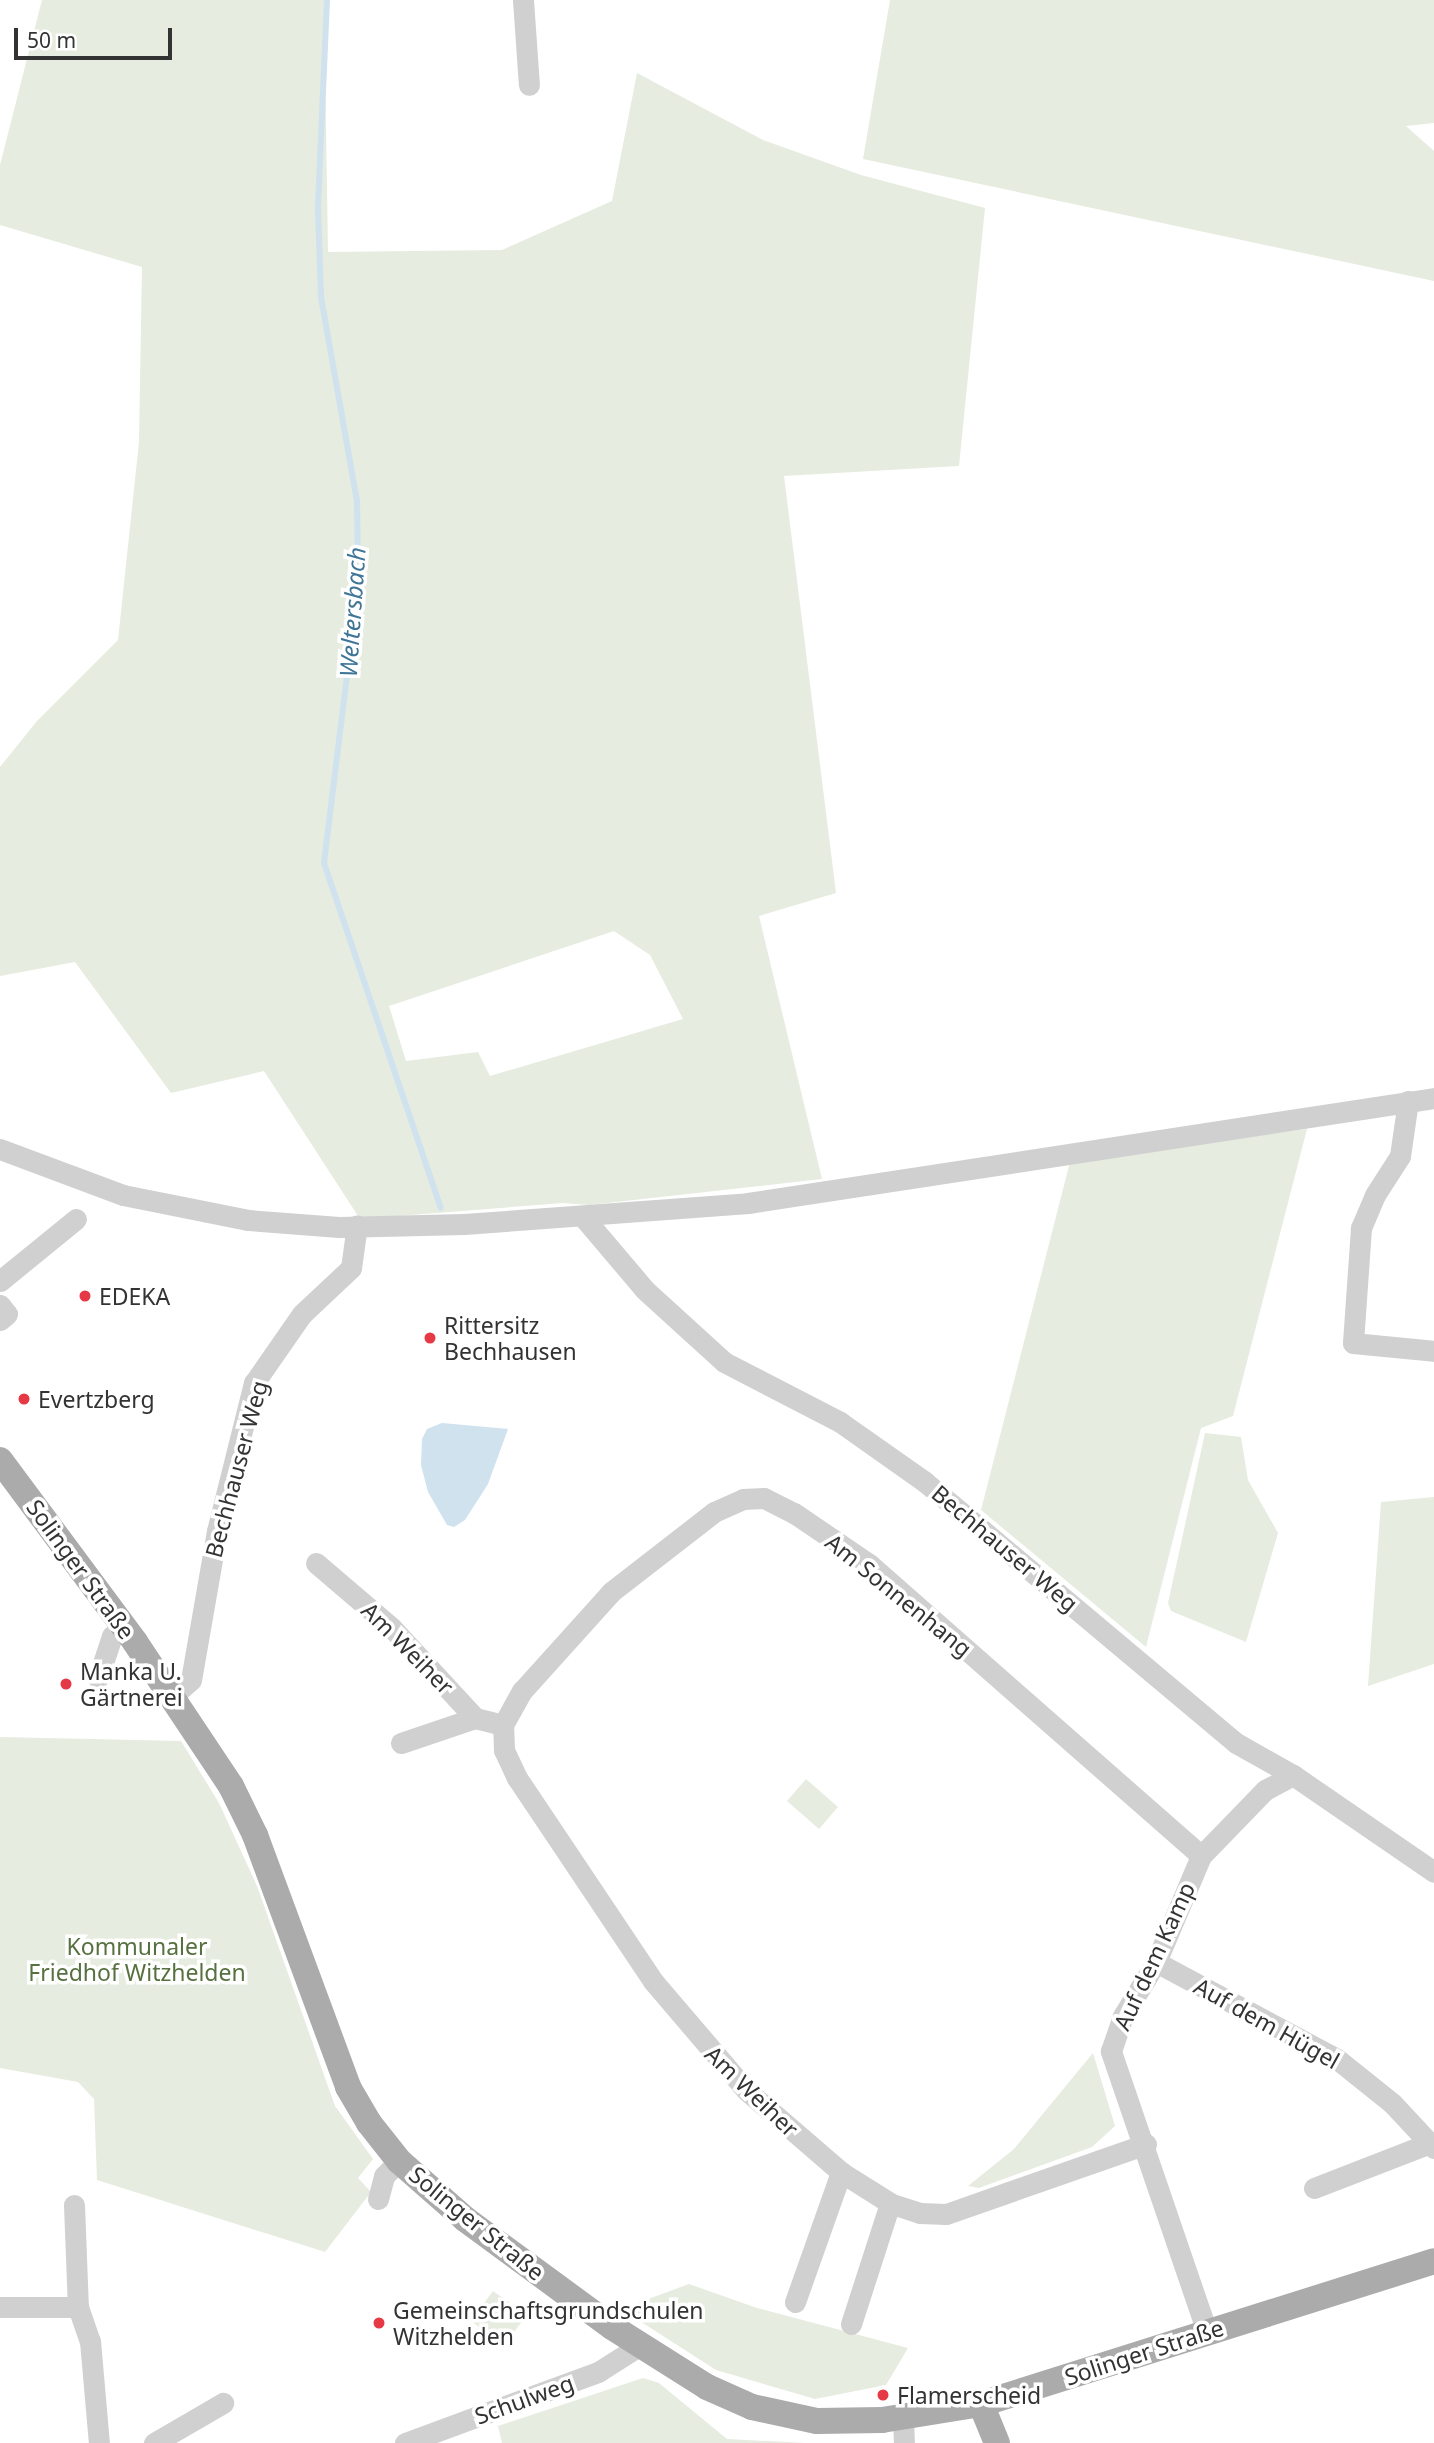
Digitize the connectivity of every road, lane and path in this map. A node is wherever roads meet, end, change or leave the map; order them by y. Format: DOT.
graph roads {
  1 [pos="523,0"];
  2 [pos="529,85"];
  3 [pos="1434,1098"];
  4 [pos="1408,1101"];
  5 [pos="0,1149"];
  6 [pos="584,1218"];
  7 [pos="76,1219"];
  8 [pos="357,1225"];
  9 [pos="0,1281"];
  10 [pos="0,1305"];
  11 [pos="0,1320"];
  12 [pos="1434,1351"];
  13 [pos="0,1460"];
  14 [pos="316,1563"];
  15 [pos="123,1626"];
  16 [pos="98,1678"];
  17 [pos="173,1696"];
  18 [pos="475,1718"];
  19 [pos="503,1725"];
  20 [pos="401,1743"];
  21 [pos="1293,1775"];
  22 [pos="1201,1856"];
  23 [pos="1434,1872"];
  24 [pos="1156,1962"];
  25 [pos="1146,2144"];
  26 [pos="1432,2146"];
  27 [pos="400,2161"];
  28 [pos="841,2172"];
  29 [pos="1314,2188"];
  30 [pos="378,2199"];
  31 [pos="890,2203"];
  32 [pos="74,2205"];
  33 [pos="1434,2261"];
  34 [pos="795,2302"];
  35 [pos="0,2307"];
  36 [pos="78,2307"];
  37 [pos="852,2324"];
  38 [pos="1208,2332"];
  39 [pos="639,2346"];
  40 [pos="223,2403"];
  41 [pos="981,2404"];
  42 [pos="908,2435"];
  43 [pos="99,2443"];
  44 [pos="154,2443"];
  45 [pos="405,2443"];
  46 [pos="997,2443"];
  1 -- 2 [label="street"];
  3 -- 4 [label="street"];
  4 -- 6 [label="street"];
  4 -- 12 [label="street"];
  5 -- 8 [label="street"];
  6 -- 8 [label="street"];
  6 -- 21 [label="street, Bechhauser Weg"];
  7 -- 9 [label="street"];
  8 -- 17 [label="street, Bechhauser Weg"];
  10 -- 11 [label="street"];
  13 -- 15 [label="main road, Solinger Straße"];
  14 -- 18 [label="street, Am Weiher"];
  15 -- 16 [label="street"];
  15 -- 17 [label="main road, Solinger Straße"];
  17 -- 27 [label="main road, Solinger Straße"];
  18 -- 19 [label="street"];
  18 -- 20 [label="street"];
  19 -- 22 [label="street, Am Sonnenhang"];
  19 -- 28 [label="street, Am Weiher"];
  21 -- 22 [label="street, Auf dem Kamp"];
  21 -- 23 [label="street, Bechhauser Weg"];
  22 -- 24 [label="street, Auf dem Kamp"];
  24 -- 25 [label="street, Auf dem Kamp"];
  24 -- 26 [label="street, Auf dem Hügel"];
  25 -- 31 [label="street, Am Weiher"];
  25 -- 38 [label="street, Auf dem Kamp"];
  26 -- 29 [label="street"];
  27 -- 30 [label="street"];
  27 -- 39 [label="main road, Solinger Straße"];
  28 -- 31 [label="street, Am Weiher"];
  28 -- 34 [label="street"];
  31 -- 37 [label="street"];
  32 -- 36 [label="street"];
  33 -- 38 [label="main road, Solinger Straße"];
  35 -- 36 [label="street"];
  36 -- 43 [label="street"];
  38 -- 41 [label="main road, Solinger Straße"];
  39 -- 42 [label="main road, Solinger Straße"];
  39 -- 45 [label="street, Schulweg"];
  40 -- 44 [label="street"];
  41 -- 42 [label="main road, Solinger Straße"];
  41 -- 46 [label="main road"];
}
